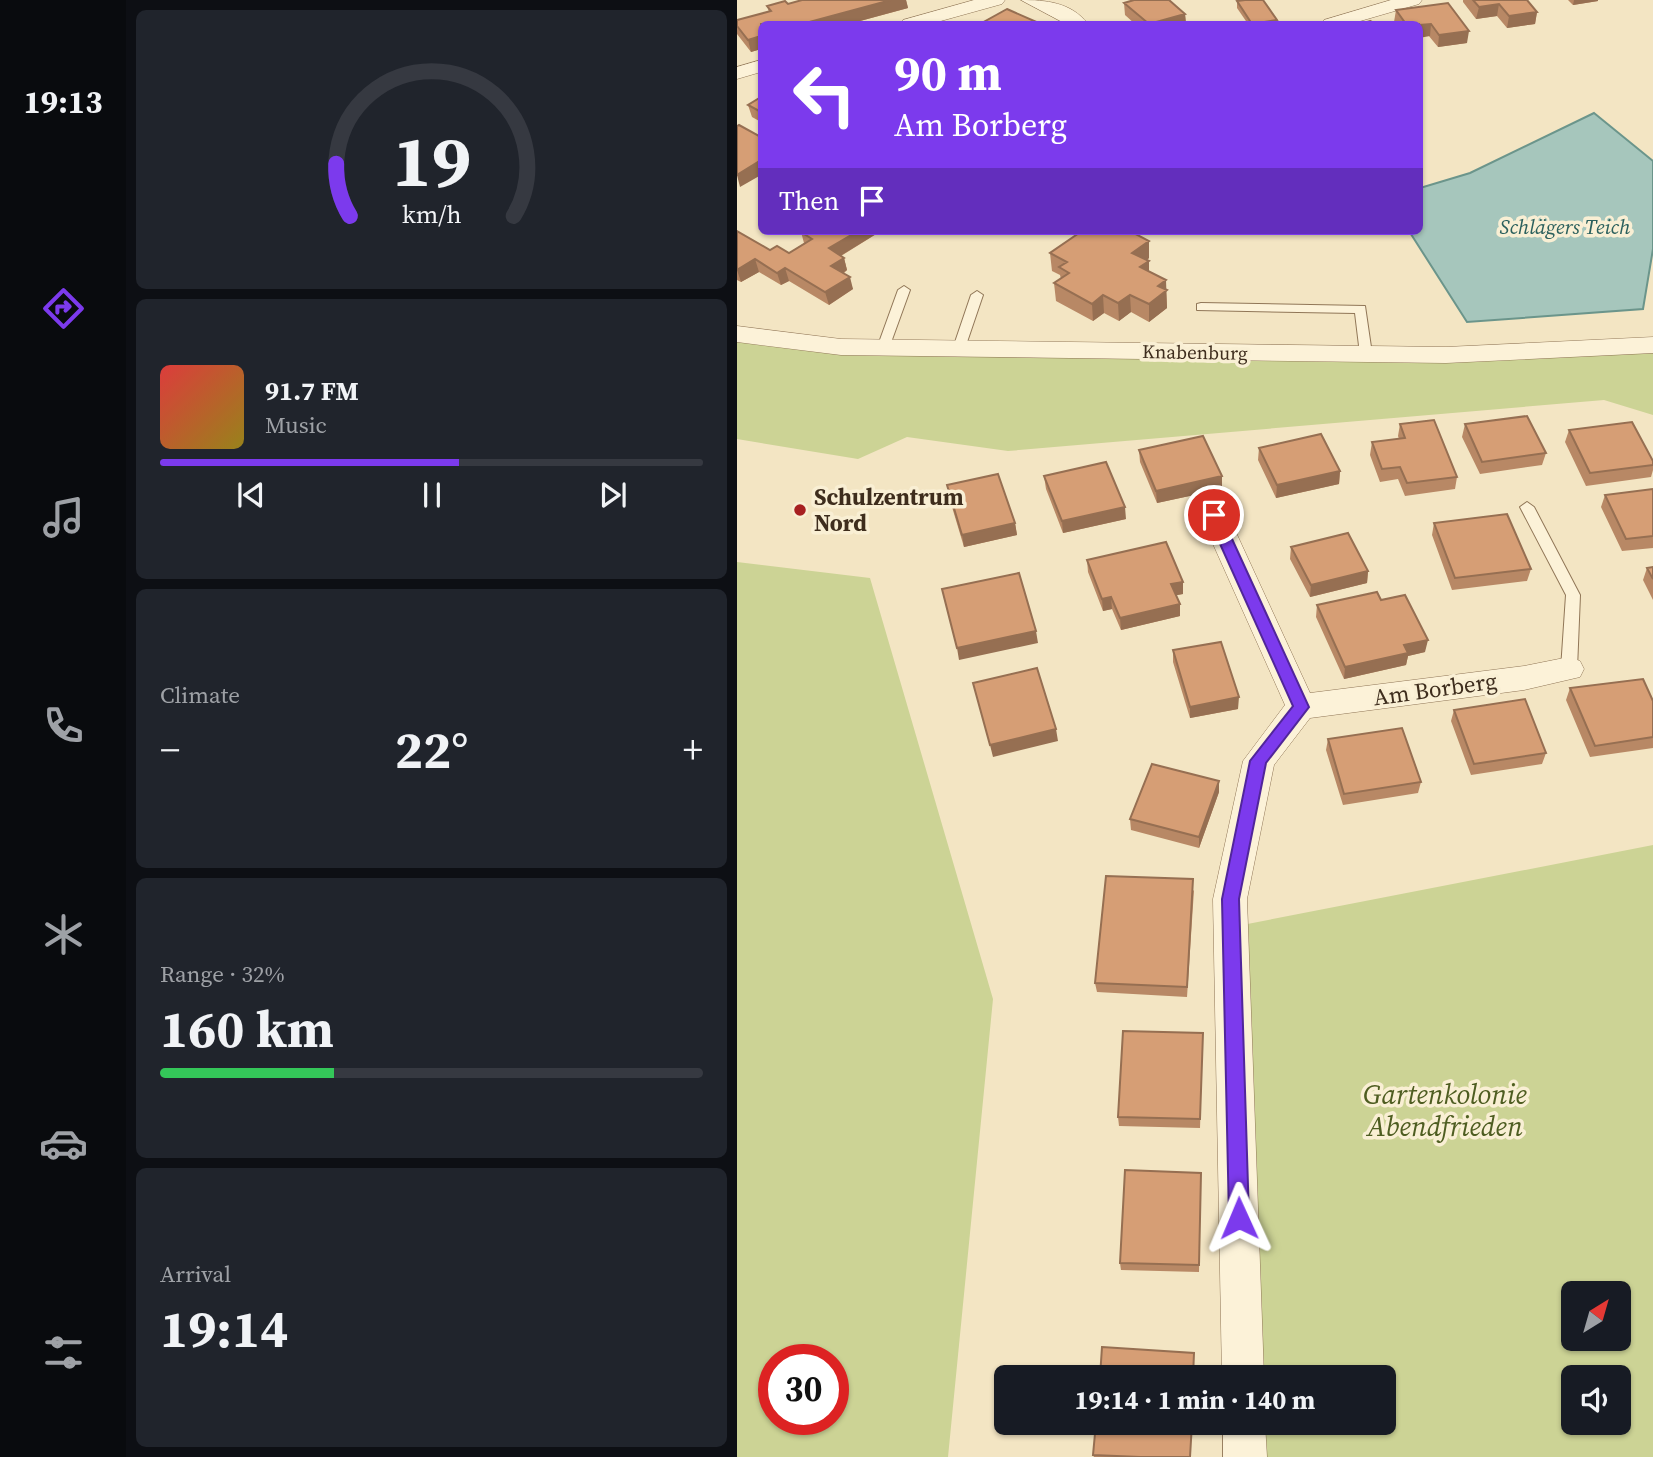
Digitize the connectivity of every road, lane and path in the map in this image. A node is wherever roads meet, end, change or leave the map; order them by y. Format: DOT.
graph roads {
  1 [pos="995,0"];
  2 [pos="1031,0"];
  3 [pos="1412,0"];
  4 [pos="1075,3"];
  5 [pos="1056,9"];
  6 [pos="921,21"];
  7 [pos="1074,21"];
  8 [pos="1341,21"];
  9 [pos="758,67"];
  10 [pos="737,73"];
  11 [pos="903,290"];
  12 [pos="977,295"];
  13 [pos="1201,307"];
  14 [pos="737,334"];
  15 [pos="1653,345"];
  16 [pos="883,348"];
  17 [pos="959,348"];
  18 [pos="1366,354"];
  19 [pos="1527,507"];
  20 [pos="1214,515"];
  21 [pos="1569,669"];
  22 [pos="1301,707"];
  23 [pos="1243,1365"];
  24 [pos="1244,1435"];
  25 [pos="1245,1457"];
  1 -- 6 [label="street"];
  2 -- 5 [label="street"];
  3 -- 8 [label="street"];
  4 -- 5 [label="street"];
  5 -- 7 [label="street"];
  9 -- 10 [label="street"];
  11 -- 16 [label="lane"];
  12 -- 17 [label="lane"];
  13 -- 18 [label="lane"];
  14 -- 16 [label="street, Knabenburg"];
  15 -- 18 [label="street, Knabenburg"];
  16 -- 17 [label="street, Knabenburg"];
  17 -- 18 [label="street, Knabenburg"];
  19 -- 21 [label="lane"];
  20 -- 22 [label="street"];
  21 -- 22 [label="street, Am Borberg"];
  22 -- 23 [label="street"];
  24 -- 25 [label="street"];
}
